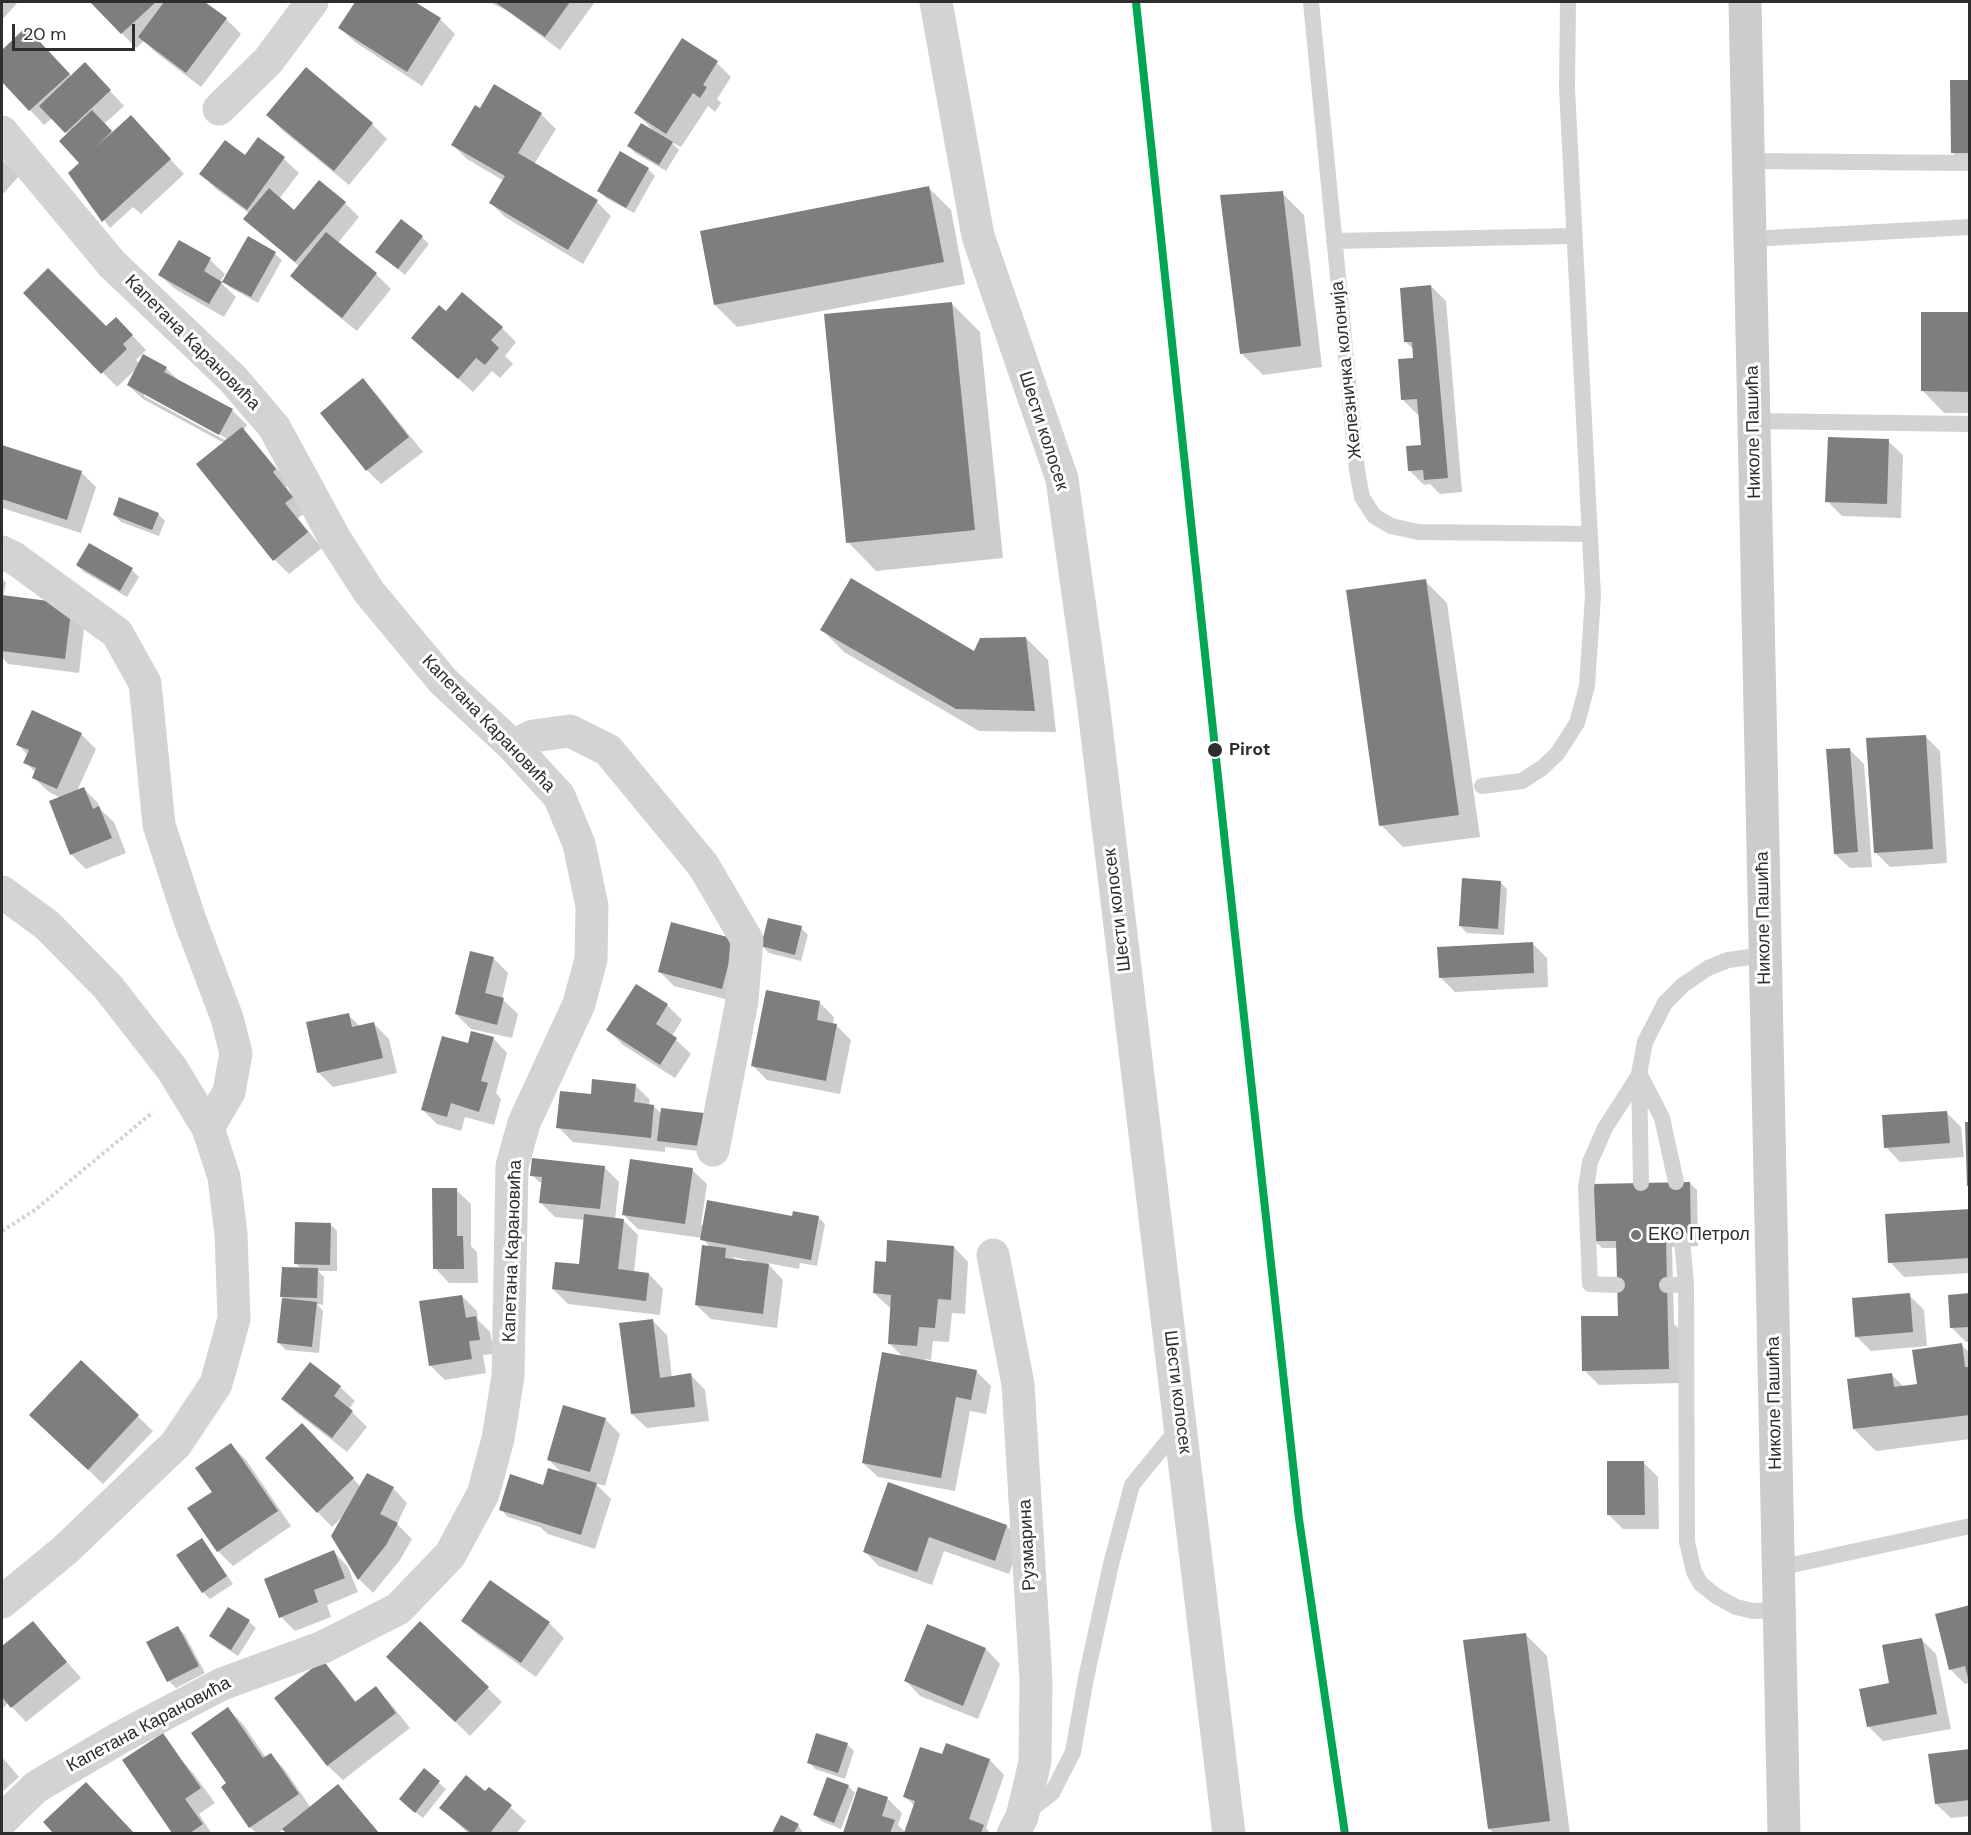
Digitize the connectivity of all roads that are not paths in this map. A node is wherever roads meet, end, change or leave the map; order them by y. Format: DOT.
graph roads {
  1 [pos="312,2"];
  2 [pos="936,2"];
  3 [pos="1311,2"];
  4 [pos="1568,2"];
  5 [pos="1745,2"];
  6 [pos="219,109"];
  7 [pos="2,132"];
  8 [pos="1748,161"];
  9 [pos="1970,163"];
  10 [pos="1970,227"];
  11 [pos="1574,236"];
  12 [pos="1750,239"];
  13 [pos="1334,241"];
  14 [pos="1754,421"];
  15 [pos="1970,424"];
  16 [pos="1590,534"];
  17 [pos="2,552"];
  18 [pos="513,746"];
  19 [pos="1482,786"];
  20 [pos="2,892"];
  21 [pos="1765,955"];
  22 [pos="1639,1074"];
  23 [pos="208,1128"];
  24 [pos="713,1150"];
  25 [pos="1676,1182"];
  26 [pos="1641,1183"];
  27 [pos="1682,1240"];
  28 [pos="993,1255"];
  29 [pos="1617,1285"];
  30 [pos="1667,1285"];
  31 [pos="1686,1285"];
  32 [pos="1181,1425"];
  33 [pos="1970,1526"];
  34 [pos="1778,1568"];
  35 [pos="2,1602"];
  36 [pos="1779,1610"];
  37 [pos="2,1820"];
  38 [pos="1017,1825"];
  39 [pos="1229,1833"];
  40 [pos="1784,1833"];
  1 -- 6 [label="street"];
  2 -- 32 [label="street, Шести колосек"];
  3 -- 13 [label="lane, Железничка колонија"];
  4 -- 11 [label="lane"];
  5 -- 8 [label="main road, Николе Пашића"];
  7 -- 18 [label="street, Капетана Карановића"];
  8 -- 9 [label="lane"];
  8 -- 12 [label="main road, Николе Пашића"];
  10 -- 12 [label="lane"];
  11 -- 13 [label="lane"];
  11 -- 16 [label="lane"];
  12 -- 14 [label="main road, Николе Пашића"];
  13 -- 16 [label="lane, Железничка колонија"];
  14 -- 15 [label="lane"];
  14 -- 21 [label="main road, Николе Пашића"];
  16 -- 19 [label="lane"];
  17 -- 23 [label="street"];
  18 -- 24 [label="street"];
  18 -- 37 [label="street, Капетана Карановића"];
  20 -- 23 [label="street"];
  21 -- 22 [label="lane"];
  21 -- 34 [label="main road, Николе Пашића"];
  22 -- 25 [label="lane"];
  22 -- 26 [label="lane"];
  22 -- 29 [label="lane"];
  23 -- 35 [label="street"];
  27 -- 31 [label="lane"];
  28 -- 38 [label="street, Рузмарина"];
  30 -- 31 [label="lane"];
  31 -- 36 [label="lane"];
  32 -- 38 [label="lane"];
  32 -- 39 [label="street, Шести колосек"];
  33 -- 34 [label="lane"];
  34 -- 36 [label="main road, Николе Пашића"];
  36 -- 40 [label="main road, Николе Пашића"];
}
